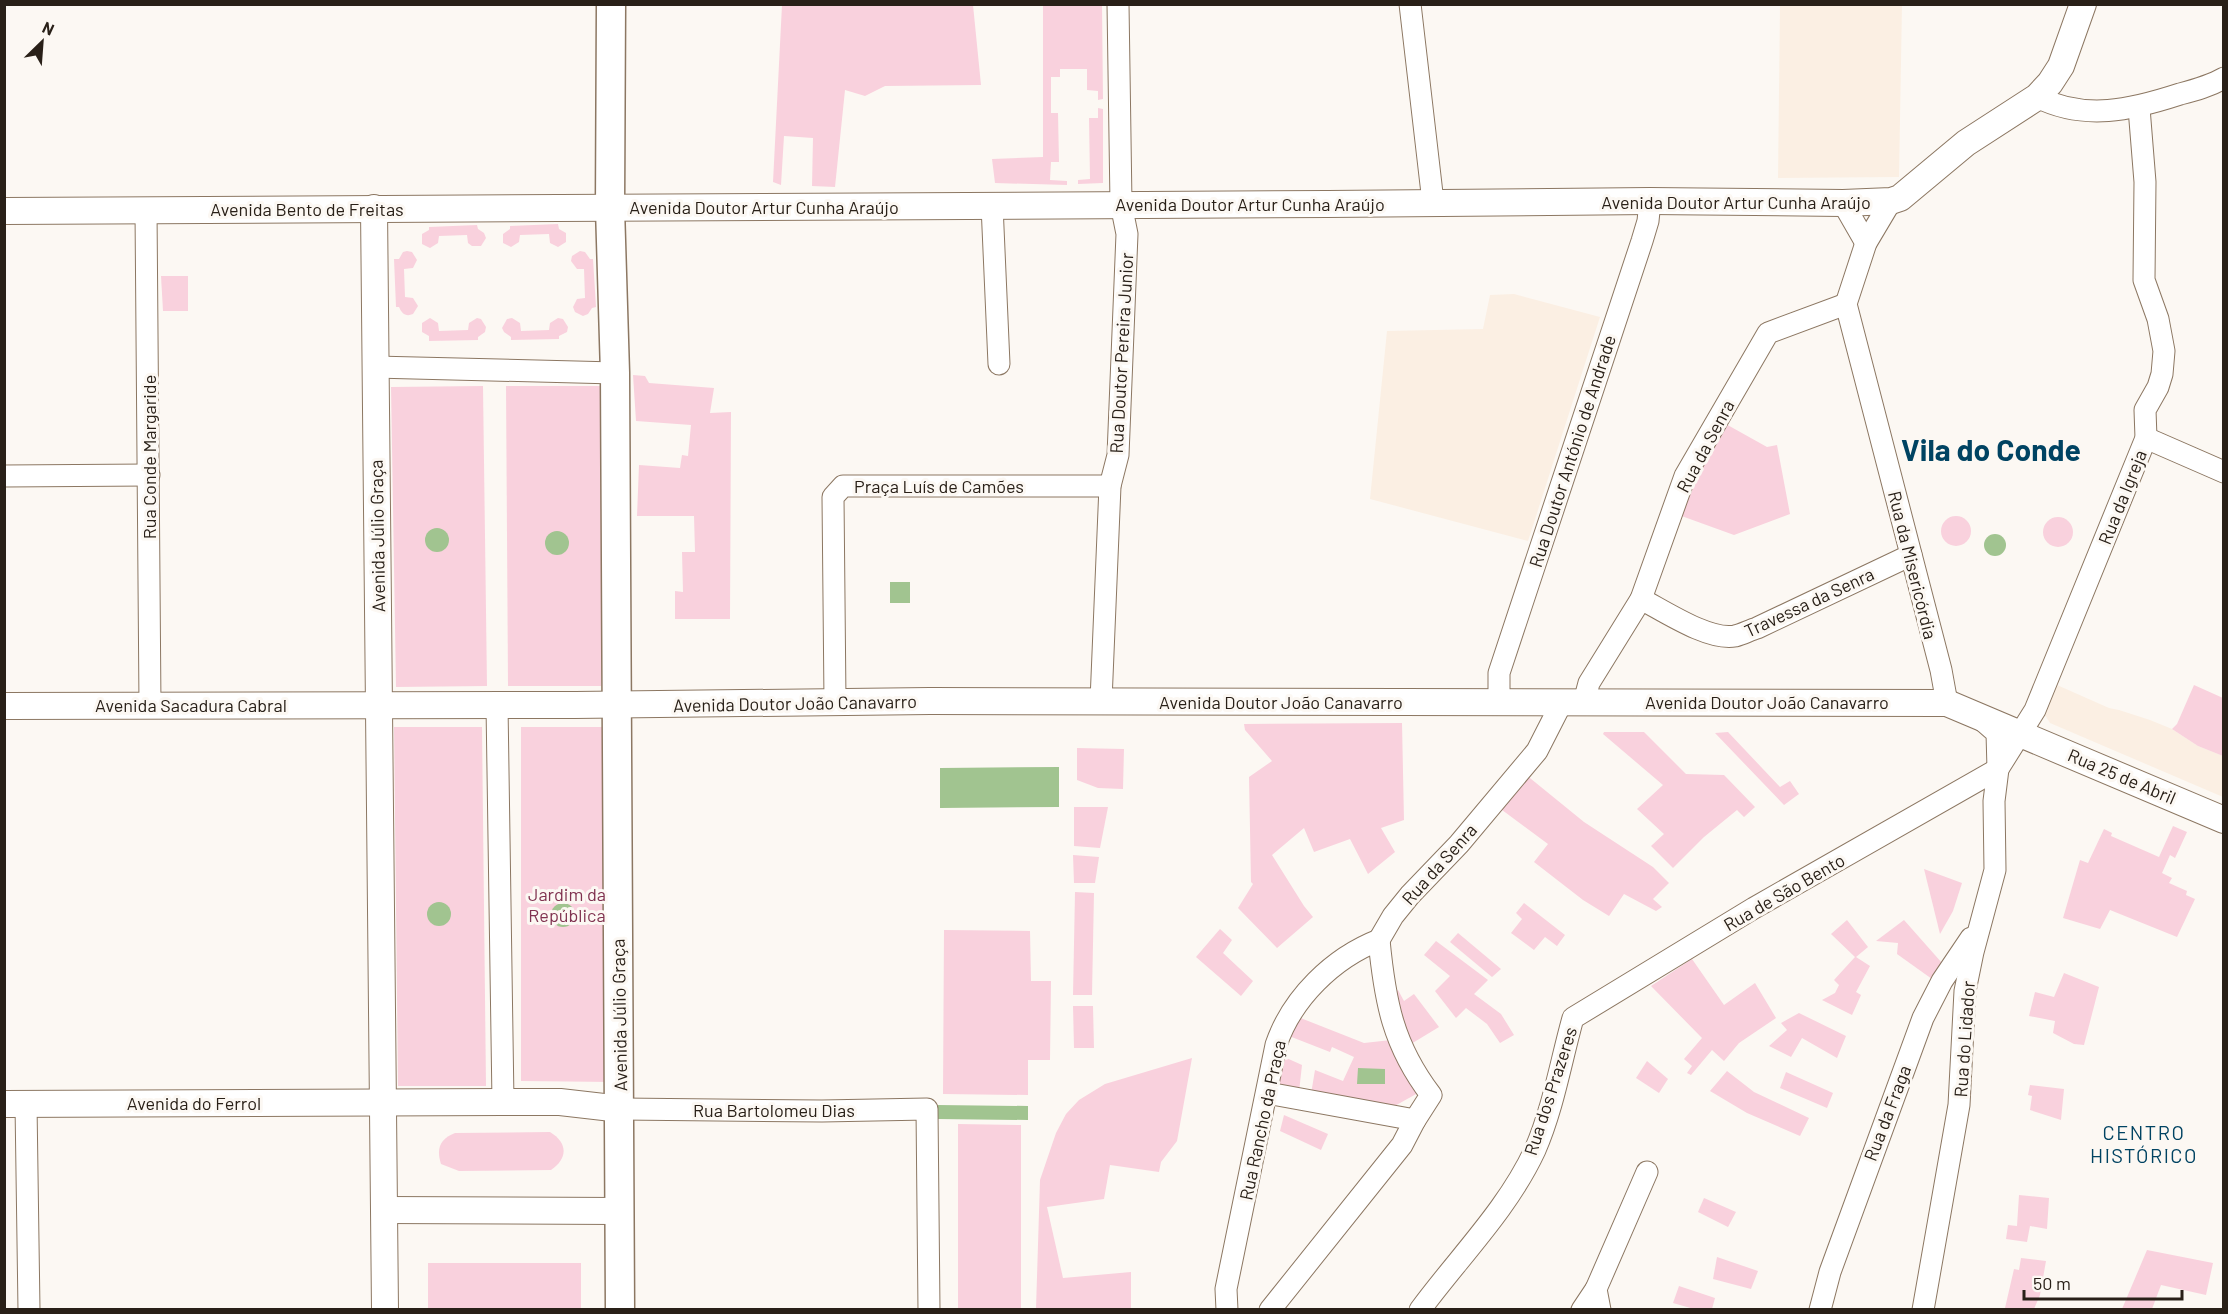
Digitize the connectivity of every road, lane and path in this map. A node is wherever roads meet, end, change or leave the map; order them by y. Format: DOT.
graph roads {
  1 [pos="611,4"];
  2 [pos="1118,4"];
  3 [pos="1410,4"];
  4 [pos="2083,4"];
  5 [pos="2223,78"];
  6 [pos="2037,96"];
  7 [pos="2139,108"];
  8 [pos="1650,201"];
  9 [pos="1890,201"];
  10 [pos="1433,202"];
  11 [pos="1843,203"];
  12 [pos="1121,204"];
  13 [pos="992,205"];
  14 [pos="374,208"];
  15 [pos="610,208"];
  16 [pos="147,210"];
  17 [pos="4,211"];
  18 [pos="1866,243"];
  19 [pos="1849,313"];
  20 [pos="999,364"];
  21 [pos="375,367"];
  22 [pos="615,373"];
  23 [pos="2146,438"];
  24 [pos="2223,472"];
  25 [pos="149,475"];
  26 [pos="4,476"];
  27 [pos="1110,486"];
  28 [pos="1911,555"];
  29 [pos="1641,599"];
  30 [pos="835,701"];
  31 [pos="1101,701"];
  32 [pos="1499,702"];
  33 [pos="1573,702"];
  34 [pos="1947,703"];
  35 [pos="150,705"];
  36 [pos="497,705"];
  37 [pos="616,705"];
  38 [pos="4,706"];
  39 [pos="378,706"];
  40 [pos="1977,716"];
  41 [pos="2020,733"];
  42 [pos="1998,770"];
  43 [pos="2223,820"];
  44 [pos="1978,928"];
  45 [pos="1379,940"];
  46 [pos="1573,1018"];
  47 [pos="1267,1093"];
  48 [pos="502,1102"];
  49 [pos="384,1103"];
  50 [pos="15,1104"];
  51 [pos="621,1109"];
  52 [pos="1415,1120"];
  53 [pos="1647,1172"];
  54 [pos="385,1210"];
  55 [pos="618,1211"];
  56 [pos="1598,1299"];
  57 [pos="29,1310"];
  58 [pos="385,1310"];
  59 [pos="620,1310"];
  60 [pos="929,1310"];
  61 [pos="1227,1310"];
  62 [pos="1270,1310"];
  63 [pos="1420,1310"];
  64 [pos="1582,1310"];
  65 [pos="1820,1310"];
  66 [pos="1923,1310"];
  1 -- 15 [label="main road, Avenida Júlio Graça"];
  2 -- 12 [label="street, Rua Doutor Pereira Junior"];
  3 -- 10 [label="street"];
  4 -- 6 [label="street"];
  5 -- 7 [label="street"];
  6 -- 7 [label="street"];
  6 -- 9 [label="street"];
  7 -- 23 [label="street, Rua da Igreja"];
  8 -- 10 [label="street, Avenida Doutor Artur Cunha Araújo"];
  8 -- 11 [label="street, Avenida Doutor Artur Cunha Araújo"];
  8 -- 32 [label="street, Rua Doutor António de Andrade"];
  9 -- 11 [label="street, Avenida Doutor Artur Cunha Araújo"];
  9 -- 18 [label="street"];
  10 -- 12 [label="street, Avenida Doutor Artur Cunha Araújo"];
  11 -- 18 [label="street"];
  12 -- 13 [label="street, Avenida Doutor Artur Cunha Araújo"];
  12 -- 27 [label="street, Rua Doutor Pereira Junior"];
  13 -- 15 [label="street, Avenida Doutor Artur Cunha Araújo"];
  13 -- 20 [label="street"];
  14 -- 15 [label="street, Avenida Bento de Freitas"];
  14 -- 16 [label="street, Avenida Bento de Freitas"];
  14 -- 21 [label="street, Avenida Júlio Graça"];
  15 -- 22 [label="main road, Avenida Júlio Graça"];
  16 -- 17 [label="street, Avenida Bento de Freitas"];
  16 -- 25 [label="street, Rua Conde Margaride"];
  18 -- 19 [label="street"];
  19 -- 28 [label="street, Rua da Misericórdia"];
  19 -- 29 [label="street, Rua da Senra"];
  21 -- 22 [label="street"];
  21 -- 39 [label="street, Avenida Júlio Graça"];
  22 -- 37 [label="main road, Avenida Júlio Graça"];
  23 -- 24 [label="street"];
  23 -- 41 [label="street, Rua da Igreja"];
  25 -- 26 [label="street"];
  25 -- 35 [label="street, Rua Conde Margaride"];
  27 -- 30 [label="street, Praça Luís de Camões"];
  27 -- 31 [label="street, Rua Doutor Pereira Junior"];
  28 -- 29 [label="street, Travessa da Senra"];
  28 -- 34 [label="street, Rua da Misericórdia"];
  29 -- 33 [label="street, Rua da Senra"];
  30 -- 31 [label="street, Avenida Doutor João Canavarro"];
  30 -- 37 [label="street, Avenida Doutor João Canavarro"];
  31 -- 32 [label="street, Avenida Doutor João Canavarro"];
  32 -- 33 [label="street, Avenida Doutor João Canavarro"];
  33 -- 34 [label="street, Avenida Doutor João Canavarro"];
  33 -- 45 [label="street, Rua da Senra"];
  34 -- 40 [label="street, Rua 25 de Abril"];
  35 -- 38 [label="street, Avenida Sacadura Cabral"];
  35 -- 39 [label="street, Avenida Sacadura Cabral"];
  36 -- 37 [label="street"];
  36 -- 39 [label="street"];
  36 -- 48 [label="street"];
  37 -- 51 [label="main road, Avenida Júlio Graça"];
  39 -- 49 [label="street, Avenida Júlio Graça"];
  40 -- 41 [label="street, Rua 25 de Abril"];
  40 -- 42 [label="street"];
  41 -- 42 [label="street, Rua da Igreja"];
  41 -- 43 [label="street, Rua 25 de Abril"];
  42 -- 44 [label="street, Rua do Lidador"];
  42 -- 46 [label="street, Rua de São Bento"];
  44 -- 65 [label="street, Rua da Fraga"];
  44 -- 66 [label="street, Rua do Lidador"];
  45 -- 47 [label="street, Rua Rancho da Praça"];
  45 -- 52 [label="street"];
  46 -- 63 [label="street, Rua dos Prazeres"];
  47 -- 52 [label="street"];
  47 -- 61 [label="street, Rua Rancho da Praça"];
  48 -- 49 [label="street, Avenida Júlio Graça"];
  48 -- 51 [label="street, Avenida Júlio Graça"];
  49 -- 50 [label="street, Avenida do Ferrol"];
  49 -- 54 [label="street, Avenida Júlio Graça"];
  50 -- 57 [label="street"];
  51 -- 55 [label="main road, Avenida Júlio Graça"];
  51 -- 60 [label="street, Rua Bartolomeu Dias"];
  52 -- 62 [label="street"];
  53 -- 56 [label="street"];
  54 -- 55 [label="street"];
  54 -- 58 [label="street, Avenida Júlio Graça"];
  55 -- 59 [label="main road, Avenida Júlio Graça"];
  56 -- 64 [label="street"];
}
